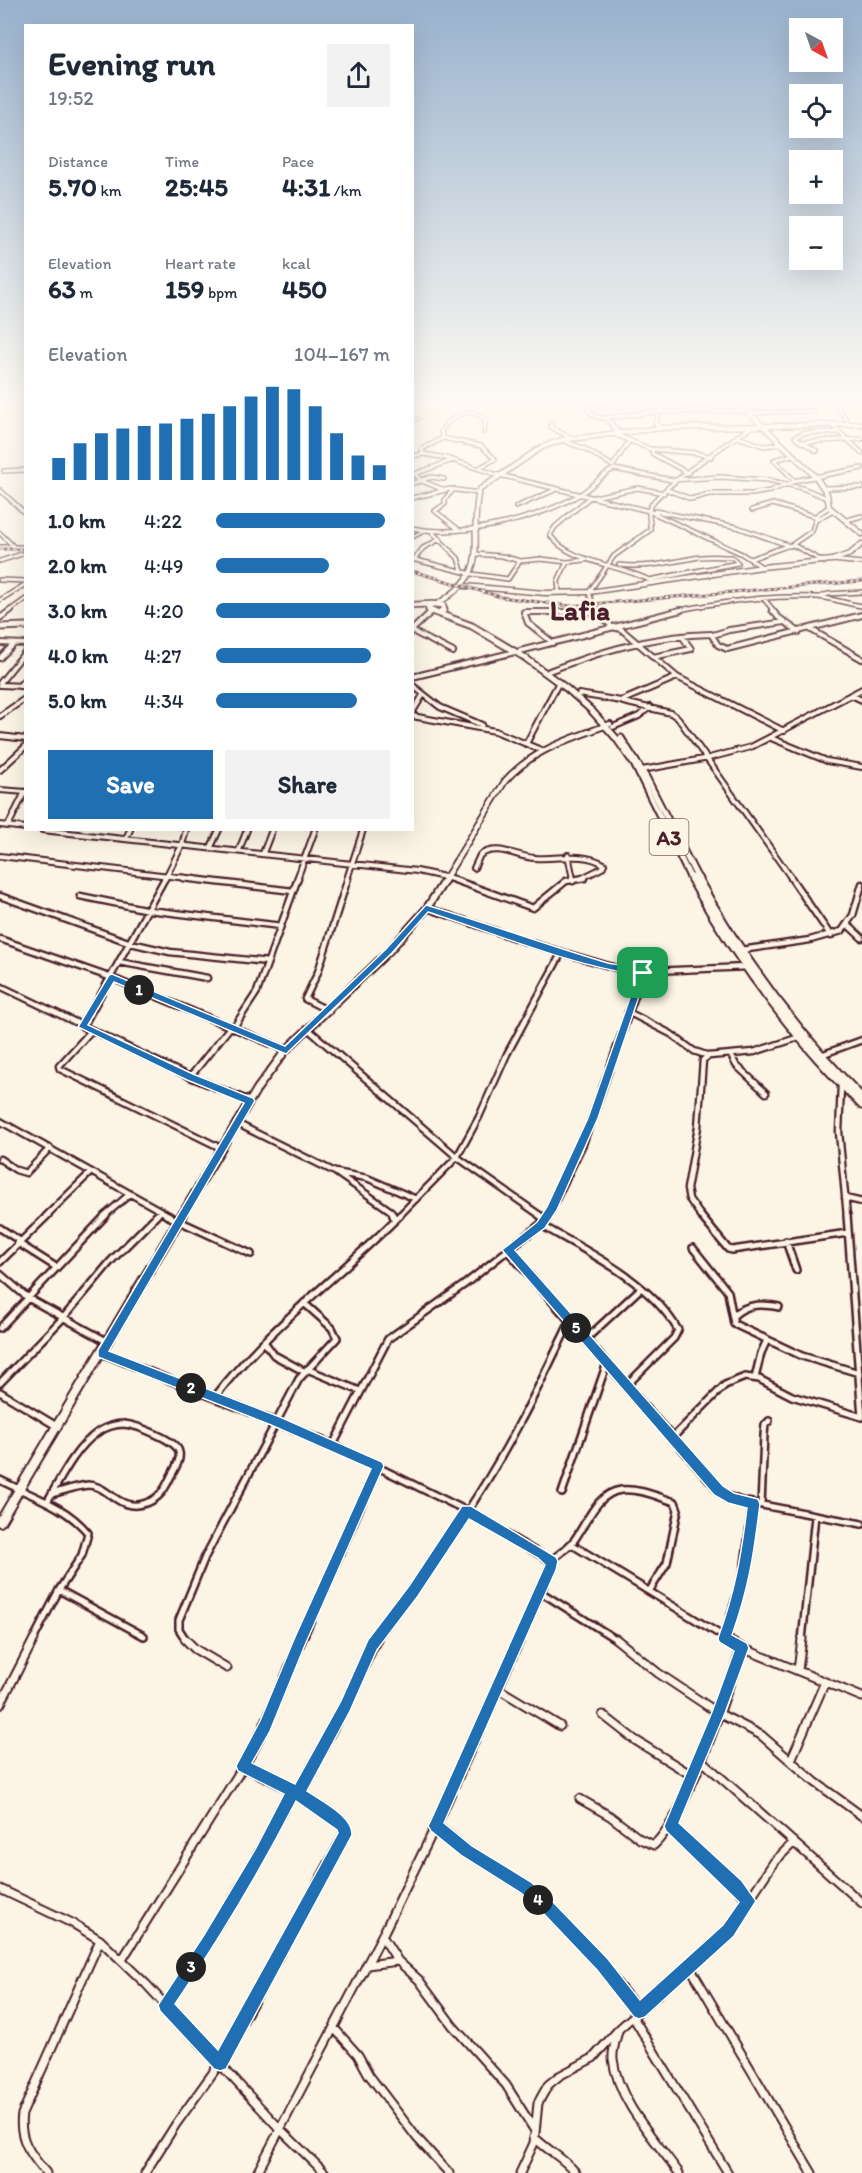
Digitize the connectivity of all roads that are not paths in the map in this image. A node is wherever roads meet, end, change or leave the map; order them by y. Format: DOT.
graph roads {
  1 [pos="10,499"];
  2 [pos="445,499"];
  3 [pos="477,499"];
  4 [pos="533,499"];
  5 [pos="568,499"];
  6 [pos="589,499"];
  7 [pos="598,499"];
  8 [pos="657,499"];
  9 [pos="827,499"];
  10 [pos="516,507"];
  11 [pos="829,507"];
  12 [pos="649,510"];
  13 [pos="752,510"];
  14 [pos="833,510"];
  15 [pos="24,512"];
  16 [pos="862,516"];
  17 [pos="817,518"];
  18 [pos="847,520"];
  19 [pos="414,528"];
  20 [pos="474,528"];
  21 [pos="458,530"];
  22 [pos="424,531"];
  23 [pos="432,532"];
  24 [pos="0,533"];
  25 [pos="862,534"];
  26 [pos="414,536"];
  27 [pos="440,539"];
  28 [pos="793,545"];
  29 [pos="787,546"];
  30 [pos="0,547"];
  31 [pos="14,547"];
  32 [pos="24,547"];
  33 [pos="861,547"];
  34 [pos="22,554"];
  35 [pos="475,554"];
  36 [pos="414,559"];
  37 [pos="750,559"];
  38 [pos="414,560"];
  39 [pos="587,560"];
  40 [pos="832,560"];
  41 [pos="0,561"];
  42 [pos="520,561"];
  43 [pos="567,562"];
  44 [pos="824,562"];
  45 [pos="862,563"];
  46 [pos="606,566"];
  47 [pos="612,566"];
  48 [pos="762,567"];
  49 [pos="462,571"];
  50 [pos="472,575"];
  51 [pos="649,580"];
  52 [pos="1,582"];
  53 [pos="24,582"];
  54 [pos="24,583"];
  55 [pos="655,584"];
  56 [pos="464,586"];
  57 [pos="491,587"];
  58 [pos="559,592"];
  59 [pos="588,592"];
  60 [pos="862,592"];
  61 [pos="453,595"];
  62 [pos="820,597"];
  63 [pos="764,599"];
  64 [pos="0,600"];
  65 [pos="24,600"];
  66 [pos="434,604"];
  67 [pos="414,606"];
  68 [pos="862,606"];
  69 [pos="414,607"];
  70 [pos="444,607"];
  71 [pos="433,612"];
  72 [pos="599,612"];
  73 [pos="862,615"];
  74 [pos="0,618"];
  75 [pos="785,622"];
  76 [pos="24,624"];
  77 [pos="0,626"];
  78 [pos="612,627"];
  79 [pos="414,628"];
  80 [pos="810,629"];
  81 [pos="414,631"];
  82 [pos="799,632"];
  83 [pos="713,635"];
  84 [pos="682,636"];
  85 [pos="553,642"];
  86 [pos="0,643"];
  87 [pos="14,644"];
  88 [pos="24,644"];
  89 [pos="639,644"];
  90 [pos="518,651"];
  91 [pos="453,652"];
  92 [pos="24,654"];
  93 [pos="653,657"];
  94 [pos="0,658"];
  95 [pos="862,659"];
  96 [pos="549,670"];
  97 [pos="414,677"];
  98 [pos="677,677"];
  99 [pos="24,680"];
  100 [pos="559,682"];
  101 [pos="0,684"];
  102 [pos="19,686"];
  103 [pos="24,686"];
  104 [pos="414,687"];
  105 [pos="862,689"];
  106 [pos="579,694"];
  107 [pos="423,695"];
  108 [pos="851,695"];
  109 [pos="24,699"];
  110 [pos="862,700"];
  111 [pos="621,701"];
  112 [pos="650,708"];
  113 [pos="414,711"];
  114 [pos="1,714"];
  115 [pos="414,715"];
  116 [pos="611,726"];
  117 [pos="493,729"];
  118 [pos="784,731"];
  119 [pos="0,736"];
  120 [pos="771,738"];
  121 [pos="24,739"];
  122 [pos="527,742"];
  123 [pos="24,748"];
  124 [pos="541,750"];
  125 [pos="709,758"];
  126 [pos="862,767"];
  127 [pos="0,770"];
  128 [pos="642,770"];
  129 [pos="0,790"];
  130 [pos="24,792"];
  131 [pos="24,794"];
  132 [pos="0,825"];
  133 [pos="8,826"];
  134 [pos="24,828"];
  135 [pos="60,831"];
  136 [pos="130,831"];
  137 [pos="186,831"];
  138 [pos="219,831"];
  139 [pos="248,831"];
  140 [pos="272,831"];
  141 [pos="315,831"];
  142 [pos="363,831"];
  143 [pos="126,838"];
  144 [pos="182,844"];
  145 [pos="211,847"];
  146 [pos="239,850"];
  147 [pos="263,853"];
  148 [pos="568,855"];
  149 [pos="0,856"];
  150 [pos="305,857"];
  151 [pos="354,863"];
  152 [pos="474,868"];
  153 [pos="167,876"];
  154 [pos="447,877"];
  155 [pos="573,881"];
  156 [pos="862,884"];
  157 [pos="293,891"];
  158 [pos="0,896"];
  159 [pos="80,896"];
  160 [pos="856,903"];
  161 [pos="862,905"];
  162 [pos="426,908"];
  163 [pos="149,910"];
  164 [pos="847,924"];
  165 [pos="281,926"];
  166 [pos="831,936"];
  167 [pos="862,938"];
  168 [pos="0,939"];
  169 [pos="130,943"];
  170 [pos="741,950"];
  171 [pos="562,952"];
  172 [pos="120,962"];
  173 [pos="268,962"];
  174 [pos="748,967"];
  175 [pos="643,973"];
  176 [pos="112,978"];
  177 [pos="207,978"];
  178 [pos="0,986"];
  179 [pos="329,1011"];
  180 [pos="628,1012"];
  181 [pos="83,1027"];
  182 [pos="233,1027"];
  183 [pos="308,1029"];
  184 [pos="91,1030"];
  185 [pos="796,1038"];
  186 [pos="862,1040"];
  187 [pos="286,1050"];
  188 [pos="694,1051"];
  189 [pos="820,1055"];
  190 [pos="709,1056"];
  191 [pos="732,1057"];
  192 [pos="702,1065"];
  193 [pos="190,1077"];
  194 [pos="841,1085"];
  195 [pos="766,1093"];
  196 [pos="862,1098"];
  197 [pos="250,1101"];
  198 [pos="862,1105"];
  199 [pos="0,1121"];
  200 [pos="236,1122"];
  201 [pos="50,1148"];
  202 [pos="221,1148"];
  203 [pos="457,1157"];
  204 [pos="0,1159"];
  205 [pos="335,1172"];
  206 [pos="90,1173"];
  207 [pos="130,1194"];
  208 [pos="845,1198"];
  209 [pos="416,1199"];
  210 [pos="862,1202"];
  211 [pos="160,1212"];
  212 [pos="395,1220"];
  213 [pos="179,1221"];
  214 [pos="543,1223"];
  215 [pos="0,1228"];
  216 [pos="848,1233"];
  217 [pos="786,1241"];
  218 [pos="19,1242"];
  219 [pos="693,1248"];
  220 [pos="507,1250"];
  221 [pos="251,1254"];
  222 [pos="0,1262"];
  223 [pos="57,1267"];
  224 [pos="795,1270"];
  225 [pos="0,1274"];
  226 [pos="640,1289"];
  227 [pos="28,1298"];
  228 [pos="304,1303"];
  229 [pos="779,1307"];
  230 [pos="862,1308"];
  231 [pos="854,1309"];
  232 [pos="734,1315"];
  233 [pos="64,1317"];
  234 [pos="570,1322"];
  235 [pos="0,1328"];
  236 [pos="586,1339"];
  237 [pos="767,1340"];
  238 [pos="108,1342"];
  239 [pos="265,1343"];
  240 [pos="102,1353"];
  241 [pos="607,1363"];
  242 [pos="306,1371"];
  243 [pos="859,1373"];
  244 [pos="755,1378"];
  245 [pos="0,1383"];
  246 [pos="627,1385"];
  247 [pos="360,1391"];
  248 [pos="0,1392"];
  249 [pos="215,1397"];
  250 [pos="862,1417"];
  251 [pos="276,1421"];
  252 [pos="770,1421"];
  253 [pos="58,1426"];
  254 [pos="673,1437"];
  255 [pos="333,1445"];
  256 [pos="378,1466"];
  257 [pos="0,1480"];
  258 [pos="19,1491"];
  259 [pos="562,1493"];
  260 [pos="52,1494"];
  261 [pos="47,1502"];
  262 [pos="757,1504"];
  263 [pos="467,1510"];
  264 [pos="815,1516"];
  265 [pos="0,1522"];
  266 [pos="862,1524"];
  267 [pos="571,1544"];
  268 [pos="551,1561"];
  269 [pos="59,1590"];
  270 [pos="650,1590"];
  271 [pos="539,1591"];
  272 [pos="144,1636"];
  273 [pos="724,1638"];
  274 [pos="742,1648"];
  275 [pos="227,1668"];
  276 [pos="798,1670"];
  277 [pos="825,1682"];
  278 [pos="497,1688"];
  279 [pos="862,1697"];
  280 [pos="0,1705"];
  281 [pos="718,1713"];
  282 [pos="603,1715"];
  283 [pos="560,1726"];
  284 [pos="700,1759"];
  285 [pos="791,1760"];
  286 [pos="243,1766"];
  287 [pos="693,1776"];
  288 [pos="296,1792"];
  289 [pos="580,1799"];
  290 [pos="862,1816"];
  291 [pos="436,1826"];
  292 [pos="671,1826"];
  293 [pos="794,1842"];
  294 [pos="0,1889"];
  295 [pos="748,1901"];
  296 [pos="862,1903"];
  297 [pos="382,1936"];
  298 [pos="100,1940"];
  299 [pos="122,1960"];
  300 [pos="398,1961"];
  301 [pos="367,1965"];
  302 [pos="690,1967"];
  303 [pos="166,2005"];
  304 [pos="636,2014"];
  305 [pos="334,2028"];
  306 [pos="619,2029"];
  307 [pos="220,2063"];
  308 [pos="531,2116"];
  309 [pos="281,2130"];
  310 [pos="535,2134"];
  311 [pos="46,2173"];
  312 [pos="146,2173"];
  313 [pos="257,2173"];
  314 [pos="325,2173"];
  315 [pos="449,2173"];
  316 [pos="520,2173"];
  317 [pos="576,2173"];
  318 [pos="679,2173"];
  319 [pos="728,2173"];
  320 [pos="812,2173"];
  1 -- 15 [label="street"];
  2 -- 21 [label="street"];
  3 -- 20 [label="main road"];
  4 -- 10 [label="street"];
  5 -- 20 [label="street"];
  6 -- 39 [label="street"];
  7 -- 12 [label="street"];
  8 -- 12 [label="street"];
  9 -- 11 [label="main road"];
  11 -- 14 [label="main road"];
  11 -- 17 [label="street"];
  12 -- 29 [label="street"];
  12 -- 37 [label="street"];
  12 -- 46 [label="street"];
  13 -- 17 [label="street"];
  14 -- 17 [label="street"];
  14 -- 18 [label="main road"];
  16 -- 18 [label="street"];
  17 -- 28 [label="street"];
  18 -- 25 [label="main road"];
  19 -- 22 [label="street"];
  20 -- 21 [label="street"];
  20 -- 35 [label="main road"];
  21 -- 23 [label="street"];
  22 -- 23 [label="street"];
  22 -- 26 [label="street"];
  23 -- 27 [label="street"];
  24 -- 31 [label="street"];
  27 -- 36 [label="street"];
  27 -- 49 [label="street"];
  28 -- 29 [label="street"];
  28 -- 44 [label="street"];
  29 -- 37 [label="street"];
  30 -- 31 [label="street"];
  31 -- 32 [label="street"];
  33 -- 40 [label="main road"];
  34 -- 41 [label="street"];
  35 -- 42 [label="street"];
  35 -- 50 [label="main road"];
  37 -- 48 [label="street"];
  38 -- 49 [label="street"];
  39 -- 43 [label="street"];
  39 -- 46 [label="street"];
  40 -- 44 [label="main road"];
  40 -- 45 [label="street"];
  42 -- 43 [label="street"];
  42 -- 50 [label="street"];
  43 -- 58 [label="street"];
  44 -- 48 [label="main road"];
  46 -- 47 [label="street"];
  46 -- 59 [label="street"];
  47 -- 51 [label="street"];
  47 -- 51 [label="street"];
  48 -- 55 [label="main road"];
  49 -- 50 [label="street"];
  50 -- 56 [label="main road"];
  50 -- 57 [label="main road"];
  51 -- 55 [label="street"];
  52 -- 53 [label="street"];
  54 -- 64 [label="street"];
  55 -- 59 [label="main road"];
  56 -- 57 [label="main road"];
  56 -- 61 [label="main road"];
  57 -- 58 [label="main road"];
  58 -- 59 [label="main road"];
  59 -- 72 [label="street"];
  60 -- 62 [label="street"];
  61 -- 66 [label="main road"];
  61 -- 70 [label="main road"];
  62 -- 63 [label="street"];
  62 -- 68 [label="street"];
  63 -- 75 [label="street"];
  63 -- 78 [label="street"];
  65 -- 74 [label="street"];
  66 -- 67 [label="highway, A3"];
  66 -- 70 [label="highway, A3"];
  66 -- 71 [label="highway"];
  69 -- 71 [label="highway, A3"];
  70 -- 71 [label="highway"];
  70 -- 90 [label="highway, A3"];
  71 -- 79 [label="street"];
  71 -- 90 [label="highway, A3"];
  72 -- 78 [label="street"];
  72 -- 85 [label="street"];
  73 -- 80 [label="street"];
  75 -- 82 [label="street"];
  75 -- 83 [label="street"];
  76 -- 77 [label="highway"];
  78 -- 85 [label="street"];
  78 -- 89 [label="street"];
  80 -- 82 [label="street"];
  80 -- 95 [label="street"];
  81 -- 91 [label="street"];
  82 -- 83 [label="street"];
  83 -- 84 [label="street"];
  84 -- 89 [label="street"];
  84 -- 93 [label="street"];
  85 -- 90 [label="street"];
  86 -- 87 [label="street"];
  87 -- 88 [label="street"];
  87 -- 94 [label="street"];
  89 -- 93 [label="street"];
  89 -- 96 [label="street"];
  90 -- 96 [label="highway, A3"];
  90 -- 97 [label="street"];
  90 -- 100 [label="highway, A3"];
  92 -- 101 [label="street"];
  93 -- 98 [label="street"];
  96 -- 106 [label="highway, A3"];
  98 -- 111 [label="street"];
  98 -- 118 [label="street"];
  99 -- 102 [label="street"];
  100 -- 116 [label="highway, A3"];
  100 -- 122 [label="street"];
  101 -- 102 [label="street"];
  102 -- 103 [label="street"];
  104 -- 107 [label="street"];
  105 -- 108 [label="street"];
  106 -- 111 [label="street"];
  106 -- 116 [label="highway, A3"];
  107 -- 113 [label="street"];
  107 -- 117 [label="street"];
  108 -- 110 [label="street"];
  108 -- 118 [label="street"];
  109 -- 114 [label="street"];
  111 -- 112 [label="street"];
  112 -- 116 [label="street"];
  112 -- 125 [label="street"];
  115 -- 117 [label="street"];
  116 -- 124 [label="main road"];
  116 -- 128 [label="highway, A3"];
  116 -- 174 [label="highway, A3"];
  117 -- 122 [label="street"];
  118 -- 120 [label="street"];
  119 -- 121 [label="street"];
  120 -- 125 [label="street"];
  120 -- 126 [label="street"];
  122 -- 124 [label="street"];
  123 -- 127 [label="street"];
  124 -- 154 [label="main road"];
  125 -- 128 [label="street"];
  125 -- 166 [label="street"];
  128 -- 170 [label="highway, A3"];
  129 -- 130 [label="street"];
  131 -- 133 [label="street"];
  132 -- 133 [label="street"];
  133 -- 134 [label="street"];
  135 -- 143 [label="street"];
  136 -- 143 [label="street"];
  137 -- 144 [label="street"];
  138 -- 145 [label="street"];
  139 -- 146 [label="street"];
  140 -- 147 [label="street"];
  141 -- 150 [label="street"];
  142 -- 151 [label="street"];
  143 -- 144 [label="street"];
  144 -- 145 [label="street"];
  144 -- 153 [label="street"];
  145 -- 146 [label="street"];
  146 -- 147 [label="street"];
  147 -- 150 [label="street"];
  148 -- 152 [label="street"];
  148 -- 155 [label="street"];
  148 -- 155 [label="street"];
  149 -- 153 [label="street"];
  150 -- 151 [label="street"];
  150 -- 157 [label="street"];
  151 -- 154 [label="street"];
  151 -- 179 [label="street"];
  153 -- 157 [label="street"];
  153 -- 163 [label="street"];
  154 -- 155 [label="street"];
  154 -- 162 [label="main road"];
  156 -- 160 [label="street"];
  157 -- 165 [label="street"];
  158 -- 169 [label="street"];
  159 -- 163 [label="street"];
  160 -- 161 [label="street"];
  160 -- 164 [label="street"];
  162 -- 171 [label="street"];
  162 -- 179 [label="main road"];
  163 -- 165 [label="street"];
  163 -- 169 [label="street"];
  164 -- 166 [label="street"];
  164 -- 167 [label="street"];
  165 -- 173 [label="street"];
  166 -- 170 [label="street"];
  168 -- 176 [label="street"];
  169 -- 172 [label="street"];
  169 -- 173 [label="street"];
  170 -- 174 [label="highway, A3"];
  171 -- 175 [label="street"];
  171 -- 203 [label="street"];
  172 -- 176 [label="street"];
  172 -- 177 [label="street"];
  173 -- 182 [label="street"];
  174 -- 175 [label="street"];
  174 -- 185 [label="highway, A3"];
  174 -- 189 [label="highway, A3"];
  175 -- 180 [label="street"];
  176 -- 181 [label="street"];
  176 -- 182 [label="street"];
  178 -- 181 [label="street"];
  179 -- 183 [label="main road"];
  180 -- 188 [label="street"];
  180 -- 214 [label="street"];
  181 -- 184 [label="street"];
  182 -- 187 [label="street"];
  182 -- 193 [label="street"];
  183 -- 187 [label="main road"];
  183 -- 203 [label="street"];
  184 -- 193 [label="street"];
  184 -- 202 [label="street"];
  185 -- 191 [label="street"];
  185 -- 194 [label="highway, A3"];
  186 -- 189 [label="street"];
  187 -- 197 [label="main road"];
  188 -- 190 [label="street"];
  188 -- 192 [label="street"];
  189 -- 196 [label="highway, A3"];
  190 -- 191 [label="street"];
  190 -- 192 [label="street"];
  191 -- 195 [label="street"];
  192 -- 217 [label="street"];
  193 -- 197 [label="street"];
  194 -- 198 [label="highway, A3"];
  194 -- 208 [label="street"];
  197 -- 200 [label="main road"];
  199 -- 201 [label="street"];
  200 -- 202 [label="main road"];
  200 -- 205 [label="street"];
  201 -- 204 [label="street"];
  201 -- 206 [label="street"];
  202 -- 213 [label="main road"];
  203 -- 209 [label="street"];
  203 -- 214 [label="street"];
  205 -- 209 [label="street"];
  205 -- 212 [label="street"];
  206 -- 207 [label="street"];
  206 -- 218 [label="street"];
  207 -- 211 [label="street"];
  207 -- 223 [label="street"];
  208 -- 210 [label="street"];
  208 -- 216 [label="street"];
  209 -- 212 [label="street"];
  211 -- 213 [label="street"];
  211 -- 233 [label="street"];
  212 -- 228 [label="street"];
  213 -- 221 [label="street"];
  213 -- 238 [label="main road"];
  214 -- 220 [label="street"];
  214 -- 226 [label="street"];
  215 -- 218 [label="street"];
  216 -- 217 [label="street"];
  216 -- 231 [label="street"];
  217 -- 224 [label="street"];
  218 -- 222 [label="street"];
  218 -- 223 [label="street"];
  219 -- 232 [label="street"];
  220 -- 234 [label="street"];
  220 -- 247 [label="street"];
  223 -- 227 [label="street"];
  225 -- 227 [label="street"];
  226 -- 236 [label="street"];
  226 -- 246 [label="street"];
  227 -- 233 [label="street"];
  227 -- 235 [label="street"];
  228 -- 239 [label="street"];
  228 -- 242 [label="street"];
  229 -- 232 [label="street"];
  230 -- 231 [label="street"];
  231 -- 243 [label="street"];
  232 -- 237 [label="street"];
  233 -- 238 [label="street"];
  233 -- 245 [label="street"];
  234 -- 236 [label="street"];
  234 -- 263 [label="street"];
  236 -- 241 [label="street"];
  237 -- 243 [label="street"];
  237 -- 244 [label="street"];
  238 -- 240 [label="main road"];
  239 -- 242 [label="street"];
  239 -- 249 [label="street"];
  240 -- 249 [label="street"];
  240 -- 253 [label="main road"];
  241 -- 246 [label="street"];
  241 -- 259 [label="street"];
  242 -- 247 [label="street"];
  242 -- 251 [label="street"];
  243 -- 250 [label="street"];
  244 -- 250 [label="street"];
  244 -- 254 [label="street"];
  246 -- 254 [label="street"];
  247 -- 255 [label="street"];
  248 -- 253 [label="street"];
  249 -- 251 [label="street"];
  251 -- 255 [label="street"];
  251 -- 275 [label="street"];
  252 -- 262 [label="street"];
  253 -- 258 [label="main road"];
  254 -- 262 [label="street"];
  255 -- 256 [label="street"];
  256 -- 263 [label="street"];
  256 -- 286 [label="street"];
  257 -- 258 [label="street"];
  258 -- 261 [label="street"];
  258 -- 265 [label="main road"];
  260 -- 260 [label="street"];
  260 -- 261 [label="street"];
  261 -- 269 [label="street"];
  262 -- 264 [label="street"];
  262 -- 273 [label="street"];
  263 -- 268 [label="street"];
  263 -- 288 [label="street"];
  264 -- 266 [label="street"];
  264 -- 276 [label="street"];
  267 -- 268 [label="street"];
  267 -- 270 [label="street"];
  267 -- 270 [label="street"];
  268 -- 271 [label="street"];
  269 -- 272 [label="street"];
  269 -- 280 [label="street"];
  270 -- 273 [label="street"];
  271 -- 278 [label="street"];
  271 -- 281 [label="street"];
  273 -- 274 [label="street"];
  274 -- 276 [label="street"];
  274 -- 281 [label="street"];
  276 -- 277 [label="street"];
  277 -- 279 [label="street"];
  277 -- 285 [label="street"];
  278 -- 283 [label="street"];
  278 -- 291 [label="street"];
  281 -- 284 [label="street"];
  281 -- 285 [label="street"];
  282 -- 287 [label="street"];
  284 -- 287 [label="street"];
  284 -- 293 [label="street"];
  285 -- 290 [label="street"];
  286 -- 288 [label="street"];
  286 -- 299 [label="street"];
  287 -- 292 [label="street"];
  288 -- 303 [label="street"];
  288 -- 307 [label="street"];
  289 -- 292 [label="street"];
  291 -- 297 [label="street"];
  291 -- 304 [label="street"];
  292 -- 295 [label="street"];
  293 -- 295 [label="street"];
  293 -- 296 [label="street"];
  294 -- 298 [label="street"];
  295 -- 302 [label="street"];
  297 -- 300 [label="street"];
  297 -- 301 [label="street"];
  298 -- 299 [label="street"];
  298 -- 311 [label="street"];
  299 -- 303 [label="street"];
  300 -- 301 [label="street"];
  300 -- 308 [label="street"];
  301 -- 305 [label="street"];
  302 -- 304 [label="street"];
  302 -- 320 [label="street"];
  303 -- 307 [label="street"];
  304 -- 306 [label="street"];
  304 -- 319 [label="street"];
  305 -- 309 [label="street"];
  305 -- 315 [label="street"];
  306 -- 308 [label="street"];
  306 -- 318 [label="street"];
  307 -- 309 [label="street"];
  307 -- 312 [label="street"];
  308 -- 310 [label="street"];
  309 -- 313 [label="street"];
  309 -- 314 [label="street"];
  310 -- 316 [label="street"];
  310 -- 317 [label="street"];
}
